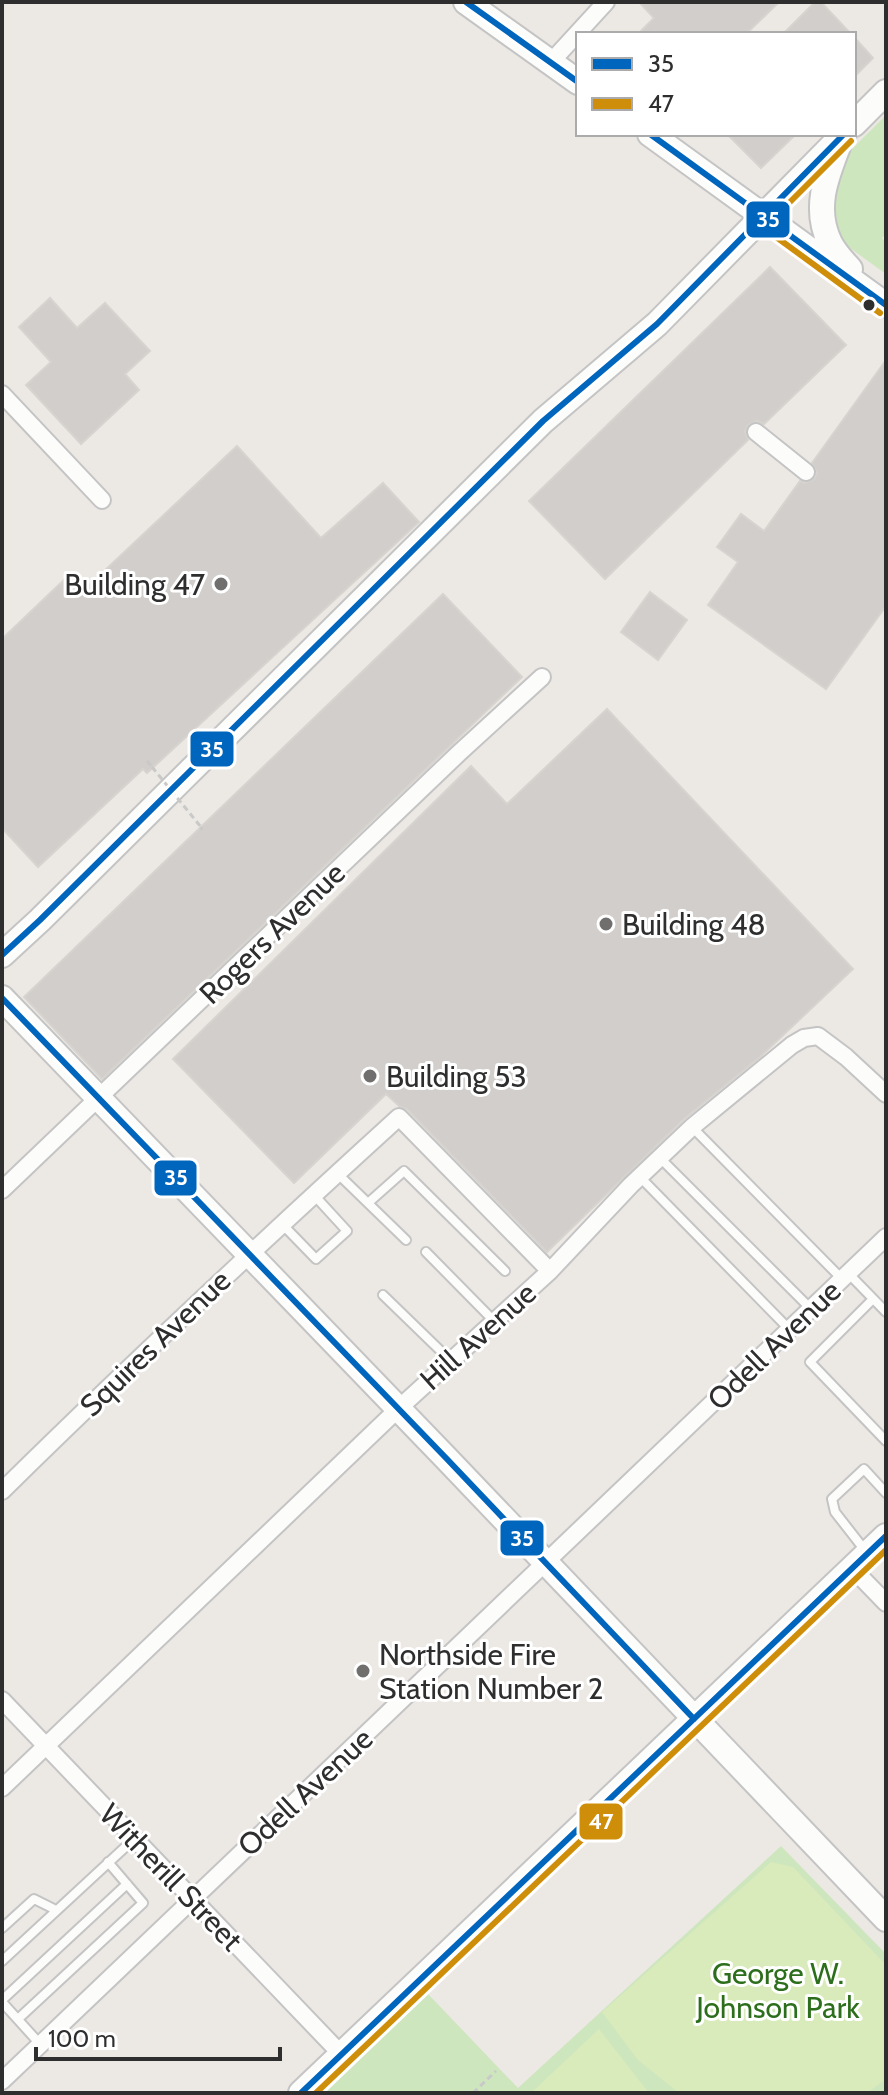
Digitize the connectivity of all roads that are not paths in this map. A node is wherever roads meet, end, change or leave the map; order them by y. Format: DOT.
graph roads {
  1 [pos="466,2"];
  2 [pos="606,2"];
  3 [pos="578,32"];
  4 [pos="576,35"];
  5 [pos="551,62"];
  6 [pos="576,81"];
  7 [pos="886,92"];
  8 [pos="856,122"];
  9 [pos="653,136"];
  10 [pos="842,136"];
  11 [pos="843,136"];
  12 [pos="763,215"];
  13 [pos="877,299"];
  14 [pos="2,394"];
  15 [pos="756,432"];
  16 [pos="806,472"];
  17 [pos="102,500"];
  18 [pos="542,677"];
  19 [pos="40,920"];
  20 [pos="2,932"];
  21 [pos="2,955"];
  22 [pos="2,998"];
  23 [pos="886,1094"];
  24 [pos="99,1098"];
  25 [pos="692,1127"];
  26 [pos="660,1158"];
  27 [pos="337,1173"];
  28 [pos="640,1177"];
  29 [pos="2,1190"];
  30 [pos="313,1195"];
  31 [pos="368,1203"];
  32 [pos="281,1224"];
  33 [pos="886,1237"];
  34 [pos="406,1240"];
  35 [pos="426,1252"];
  36 [pos="249,1253"];
  37 [pos="505,1271"];
  38 [pos="550,1271"];
  39 [pos="845,1276"];
  40 [pos="383,1295"];
  41 [pos="873,1299"];
  42 [pos="811,1309"];
  43 [pos="886,1312"];
  44 [pos="494,1321"];
  45 [pos="790,1330"];
  46 [pos="451,1361"];
  47 [pos="398,1409"];
  48 [pos="886,1441"];
  49 [pos="2,1491"];
  50 [pos="886,1493"];
  51 [pos="886,1536"];
  52 [pos="860,1561"];
  53 [pos="546,1564"];
  54 [pos="886,1603"];
  55 [pos="2,1700"];
  56 [pos="694,1719"];
  57 [pos="47,1746"];
  58 [pos="2,1788"];
  59 [pos="134,1838"];
  60 [pos="108,1862"];
  61 [pos="127,1884"];
  62 [pos="192,1899"];
  63 [pos="56,1910"];
  64 [pos="886,1919"];
  65 [pos="2,1928"];
  66 [pos="2,1961"];
  67 [pos="2,2001"];
  68 [pos="18,2019"];
  69 [pos="40,2044"];
  70 [pos="341,2054"];
  71 [pos="2,2081"];
  72 [pos="301,2093"];
  1 -- 5 [label="street"];
  2 -- 3 [label="street"];
  4 -- 5 [label="street"];
  5 -- 6 [label="street"];
  7 -- 8 [label="street"];
  9 -- 12 [label="street"];
  10 -- 12 [label="street"];
  11 -- 13 [label="street"];
  12 -- 13 [label="street"];
  12 -- 19 [label="street"];
  14 -- 17 [label="street"];
  15 -- 16 [label="street"];
  18 -- 24 [label="street, Rogers Avenue"];
  19 -- 20 [label="street"];
  19 -- 21 [label="street"];
  22 -- 24 [label="street"];
  23 -- 25 [label="street, Hill Avenue"];
  24 -- 29 [label="street, Rogers Avenue"];
  24 -- 36 [label="street"];
  25 -- 26 [label="street, Hill Avenue"];
  25 -- 39 [label="lane"];
  26 -- 28 [label="street, Hill Avenue"];
  26 -- 42 [label="lane"];
  27 -- 30 [label="street, Squires Avenue"];
  27 -- 31 [label="lane"];
  27 -- 38 [label="street, Squires Avenue"];
  28 -- 38 [label="street, Hill Avenue"];
  28 -- 45 [label="lane"];
  30 -- 32 [label="street, Squires Avenue"];
  30 -- 32 [label="lane"];
  31 -- 34 [label="lane"];
  31 -- 37 [label="lane"];
  32 -- 36 [label="street, Squires Avenue"];
  33 -- 39 [label="street, Odell Avenue"];
  35 -- 44 [label="lane"];
  36 -- 47 [label="street"];
  36 -- 49 [label="street, Squires Avenue"];
  38 -- 44 [label="street, Hill Avenue"];
  39 -- 41 [label="lane"];
  39 -- 42 [label="street, Odell Avenue"];
  40 -- 46 [label="lane"];
  41 -- 43 [label="lane"];
  41 -- 48 [label="lane"];
  42 -- 45 [label="street, Odell Avenue"];
  44 -- 46 [label="street, Hill Avenue"];
  45 -- 53 [label="street, Odell Avenue"];
  46 -- 47 [label="street, Hill Avenue"];
  47 -- 53 [label="street"];
  47 -- 57 [label="street, Hill Avenue"];
  50 -- 52 [label="lane"];
  51 -- 52 [label="street"];
  52 -- 54 [label="street"];
  52 -- 56 [label="street"];
  53 -- 56 [label="street"];
  53 -- 62 [label="street, Odell Avenue"];
  55 -- 57 [label="street, Witherill Street"];
  56 -- 64 [label="street"];
  56 -- 70 [label="street"];
  57 -- 58 [label="street, Hill Avenue"];
  57 -- 59 [label="street, Witherill Street"];
  59 -- 60 [label="lane"];
  59 -- 62 [label="street, Witherill Street"];
  60 -- 61 [label="lane"];
  60 -- 63 [label="lane"];
  61 -- 67 [label="lane"];
  61 -- 68 [label="lane"];
  62 -- 69 [label="street, Odell Avenue"];
  62 -- 70 [label="street, Witherill Street"];
  63 -- 65 [label="lane"];
  63 -- 66 [label="lane"];
  67 -- 68 [label="lane"];
  68 -- 69 [label="lane"];
  69 -- 71 [label="street, Odell Avenue"];
  70 -- 72 [label="street"];
}
